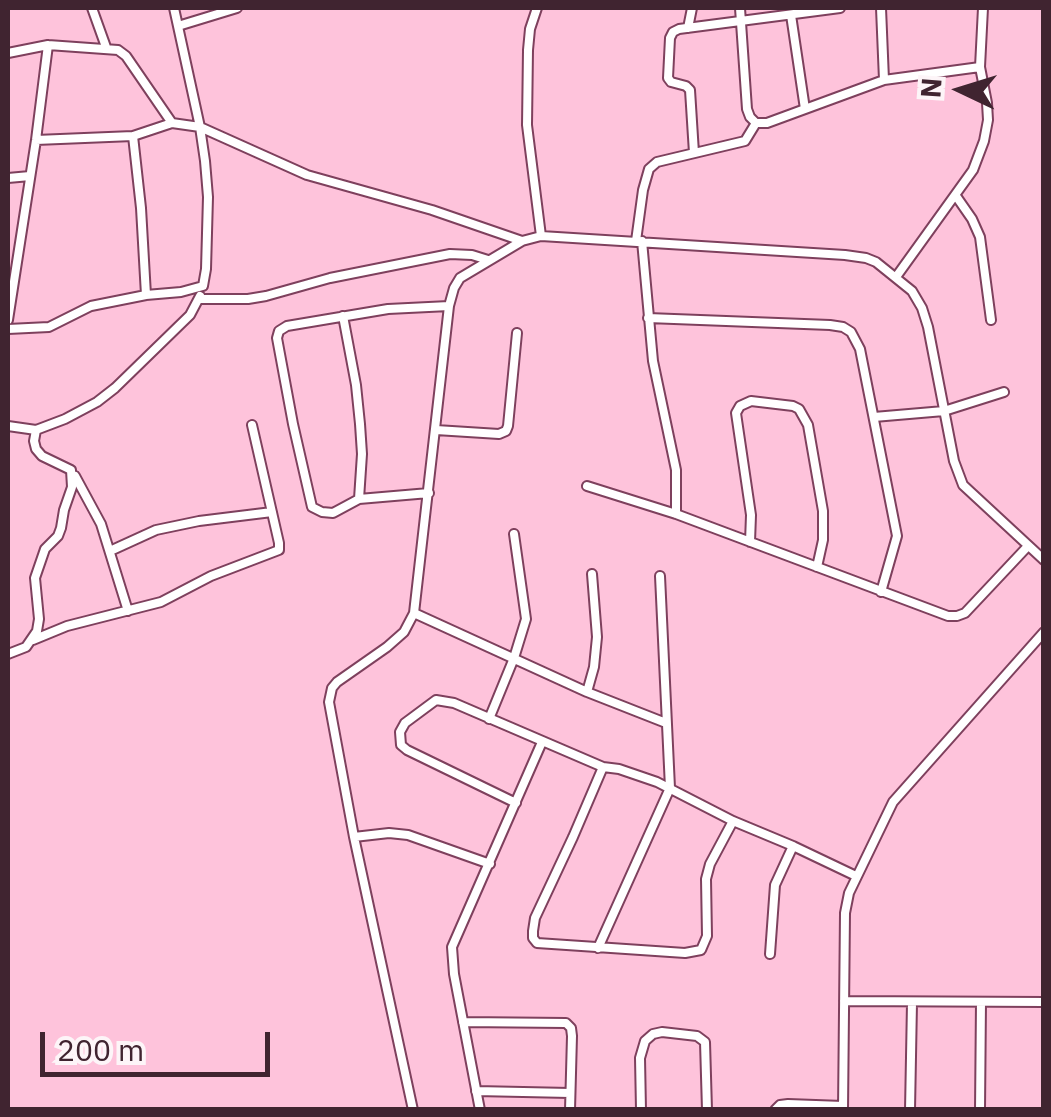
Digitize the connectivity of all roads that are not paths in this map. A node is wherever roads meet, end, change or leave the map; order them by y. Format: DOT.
graph roads {
  1 [pos="92,8"];
  2 [pos="174,8"];
  3 [pos="236,8"];
  4 [pos="537,8"];
  5 [pos="692,8"];
  6 [pos="740,8"];
  7 [pos="836,8"];
  8 [pos="881,8"];
  9 [pos="983,8"];
  10 [pos="791,15"];
  11 [pos="742,22"];
  12 [pos="178,26"];
  13 [pos="688,28"];
  14 [pos="48,45"];
  15 [pos="106,47"];
  16 [pos="8,53"];
  17 [pos="980,67"];
  18 [pos="884,80"];
  19 [pos="805,109"];
  20 [pos="172,123"];
  21 [pos="756,123"];
  22 [pos="200,127"];
  23 [pos="133,136"];
  24 [pos="36,140"];
  25 [pos="694,153"];
  26 [pos="30,176"];
  27 [pos="8,178"];
  28 [pos="956,196"];
  29 [pos="541,236"];
  30 [pos="639,241"];
  31 [pos="522,242"];
  32 [pos="488,260"];
  33 [pos="896,278"];
  34 [pos="203,286"];
  35 [pos="146,295"];
  36 [pos="199,299"];
  37 [pos="449,306"];
  38 [pos="343,316"];
  39 [pos="8,318"];
  40 [pos="648,318"];
  41 [pos="992,320"];
  42 [pos="8,329"];
  43 [pos="517,333"];
  44 [pos="1004,392"];
  45 [pos="944,411"];
  46 [pos="874,417"];
  47 [pos="252,425"];
  48 [pos="8,426"];
  49 [pos="36,430"];
  50 [pos="436,430"];
  51 [pos="71,470"];
  52 [pos="587,486"];
  53 [pos="429,493"];
  54 [pos="359,498"];
  55 [pos="272,512"];
  56 [pos="676,514"];
  57 [pos="514,534"];
  58 [pos="750,542"];
  59 [pos="1028,546"];
  60 [pos="110,551"];
  61 [pos="1044,560"];
  62 [pos="816,567"];
  63 [pos="592,574"];
  64 [pos="660,576"];
  65 [pos="881,592"];
  66 [pos="128,611"];
  67 [pos="414,613"];
  68 [pos="1044,632"];
  69 [pos="32,640"];
  70 [pos="1040,643"];
  71 [pos="8,654"];
  72 [pos="514,658"];
  73 [pos="587,692"];
  74 [pos="490,718"];
  75 [pos="666,723"];
  76 [pos="542,742"];
  77 [pos="603,767"];
  78 [pos="670,788"];
  79 [pos="516,803"];
  80 [pos="732,821"];
  81 [pos="354,837"];
  82 [pos="793,846"];
  83 [pos="490,864"];
  84 [pos="856,876"];
  85 [pos="598,948"];
  86 [pos="770,954"];
  87 [pos="844,1001"];
  88 [pos="981,1002"];
  89 [pos="1044,1002"];
  90 [pos="912,1003"];
  91 [pos="463,1022"];
  92 [pos="476,1091"];
  93 [pos="570,1094"];
  94 [pos="843,1108"];
  95 [pos="412,1110"];
  96 [pos="480,1110"];
  97 [pos="570,1110"];
  98 [pos="641,1110"];
  99 [pos="707,1110"];
  100 [pos="775,1110"];
  101 [pos="910,1110"];
  102 [pos="980,1110"];
  1 -- 15 [label="street"];
  2 -- 12 [label="street"];
  3 -- 12 [label="street"];
  4 -- 29 [label="street"];
  5 -- 13 [label="street"];
  6 -- 11 [label="street"];
  7 -- 10 [label="street"];
  8 -- 18 [label="street"];
  9 -- 17 [label="street"];
  10 -- 11 [label="street"];
  10 -- 19 [label="street"];
  11 -- 13 [label="street"];
  11 -- 21 [label="street"];
  12 -- 22 [label="street"];
  13 -- 25 [label="street"];
  14 -- 15 [label="street"];
  14 -- 16 [label="street"];
  14 -- 24 [label="street"];
  15 -- 20 [label="street"];
  17 -- 18 [label="street"];
  17 -- 28 [label="street"];
  18 -- 19 [label="street"];
  19 -- 21 [label="street"];
  20 -- 22 [label="street"];
  20 -- 23 [label="street"];
  21 -- 25 [label="street"];
  22 -- 31 [label="street"];
  22 -- 34 [label="street"];
  23 -- 24 [label="street"];
  23 -- 35 [label="street"];
  24 -- 26 [label="street"];
  25 -- 30 [label="street"];
  26 -- 27 [label="street"];
  26 -- 39 [label="street"];
  28 -- 33 [label="street"];
  28 -- 41 [label="street"];
  29 -- 30 [label="street"];
  29 -- 31 [label="street"];
  30 -- 33 [label="street"];
  30 -- 40 [label="street"];
  31 -- 32 [label="street"];
  32 -- 36 [label="street"];
  32 -- 37 [label="street"];
  33 -- 45 [label="street"];
  34 -- 35 [label="street"];
  34 -- 36 [label="street"];
  35 -- 42 [label="street"];
  36 -- 49 [label="street"];
  37 -- 38 [label="street"];
  37 -- 50 [label="street"];
  38 -- 54 [label="street"];
  38 -- 54 [label="street"];
  40 -- 46 [label="street"];
  40 -- 56 [label="street"];
  43 -- 50 [label="street"];
  44 -- 45 [label="street"];
  45 -- 46 [label="street"];
  45 -- 59 [label="street"];
  46 -- 65 [label="street"];
  47 -- 55 [label="street"];
  48 -- 49 [label="street"];
  49 -- 51 [label="street"];
  50 -- 53 [label="street"];
  51 -- 60 [label="street"];
  51 -- 69 [label="street"];
  52 -- 56 [label="street"];
  53 -- 54 [label="street"];
  53 -- 67 [label="street"];
  55 -- 60 [label="street"];
  55 -- 66 [label="street"];
  56 -- 58 [label="street"];
  57 -- 72 [label="street"];
  58 -- 62 [label="street"];
  58 -- 62 [label="street"];
  59 -- 61 [label="street"];
  59 -- 65 [label="street"];
  60 -- 66 [label="street"];
  62 -- 65 [label="street"];
  63 -- 73 [label="street"];
  64 -- 75 [label="street"];
  66 -- 69 [label="street"];
  67 -- 72 [label="street"];
  67 -- 81 [label="street"];
  68 -- 70 [label="street"];
  69 -- 71 [label="street"];
  70 -- 84 [label="street"];
  72 -- 73 [label="street"];
  72 -- 74 [label="street"];
  73 -- 75 [label="street"];
  74 -- 76 [label="street"];
  74 -- 79 [label="street"];
  75 -- 78 [label="street"];
  76 -- 77 [label="street"];
  76 -- 79 [label="street"];
  77 -- 78 [label="street"];
  77 -- 85 [label="street"];
  78 -- 80 [label="street"];
  78 -- 85 [label="street"];
  79 -- 83 [label="street"];
  80 -- 82 [label="street"];
  80 -- 85 [label="street"];
  81 -- 83 [label="street"];
  81 -- 95 [label="street"];
  82 -- 84 [label="street"];
  82 -- 86 [label="street"];
  83 -- 91 [label="street"];
  84 -- 87 [label="street"];
  87 -- 90 [label="street"];
  87 -- 94 [label="street"];
  88 -- 89 [label="street"];
  88 -- 90 [label="street"];
  88 -- 102 [label="street"];
  90 -- 101 [label="street"];
  91 -- 92 [label="street"];
  91 -- 93 [label="street"];
  92 -- 93 [label="street"];
  92 -- 96 [label="street"];
  93 -- 97 [label="street"];
  94 -- 100 [label="street"];
  98 -- 99 [label="street"];
}
